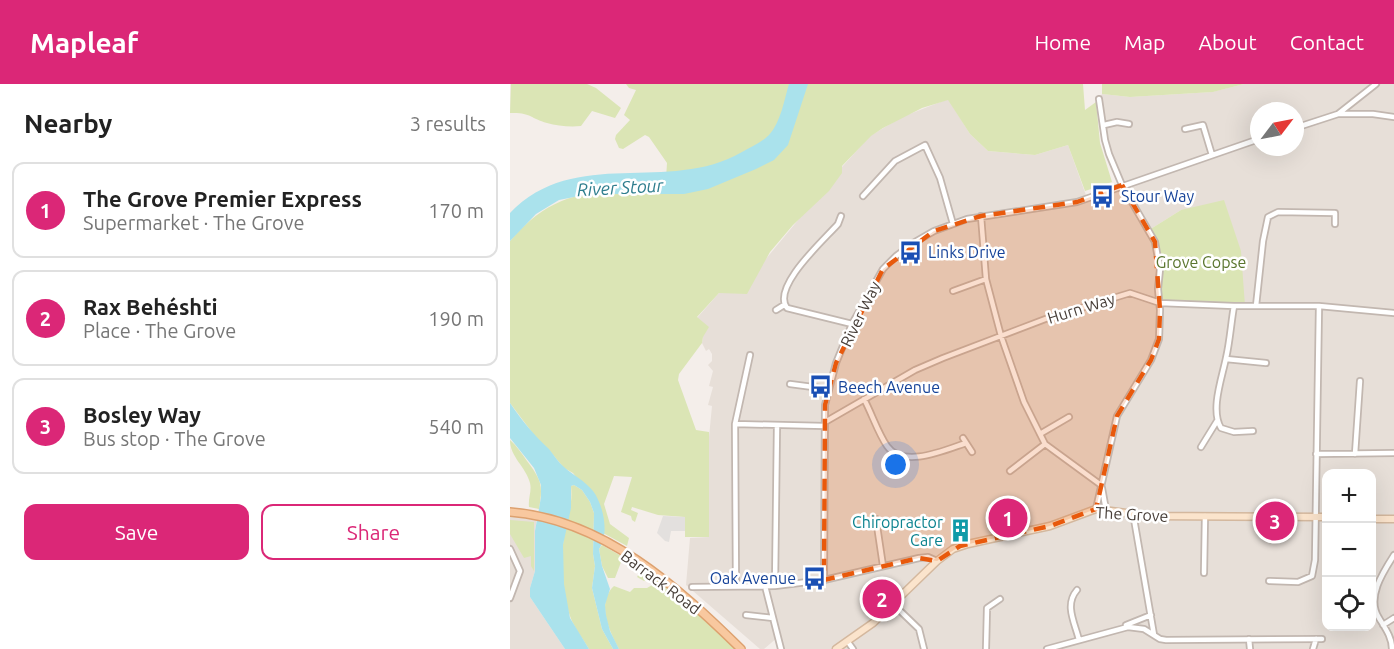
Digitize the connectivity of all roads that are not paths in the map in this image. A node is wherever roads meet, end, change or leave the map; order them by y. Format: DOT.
graph roads {
  1 [pos="1376,84"];
  2 [pos="1099,99"];
  3 [pos="1348,106"];
  4 [pos="1338,114"];
  5 [pos="1351,114"];
  6 [pos="1394,117"];
  7 [pos="1129,124"];
  8 [pos="1104,125"];
  9 [pos="1304,125"];
  10 [pos="1185,129"];
  11 [pos="1250,143"];
  12 [pos="1212,155"];
  13 [pos="1122,185"];
  14 [pos="863,196"];
  15 [pos="841,216"];
  16 [pos="981,216"];
  17 [pos="953,224"];
  18 [pos="1335,224"];
  19 [pos="986,279"];
  20 [pos="953,291"];
  21 [pos="1160,303"];
  22 [pos="784,305"];
  23 [pos="1234,306"];
  24 [pos="1256,306"];
  25 [pos="1319,306"];
  26 [pos="776,310"];
  27 [pos="1394,313"];
  28 [pos="852,324"];
  29 [pos="1001,336"];
  30 [pos="750,355"];
  31 [pos="1226,359"];
  32 [pos="1266,363"];
  33 [pos="1360,381"];
  34 [pos="790,384"];
  35 [pos="828,389"];
  36 [pos="864,399"];
  37 [pos="1069,417"];
  38 [pos="1217,421"];
  39 [pos="735,424"];
  40 [pos="825,424"];
  41 [pos="777,425"];
  42 [pos="1253,431"];
  43 [pos="1040,434"];
  44 [pos="963,438"];
  45 [pos="966,444"];
  46 [pos="1045,444"];
  47 [pos="1201,447"];
  48 [pos="972,452"];
  49 [pos="1394,453"];
  50 [pos="1316,454"];
  51 [pos="1355,454"];
  52 [pos="1010,471"];
  53 [pos="1101,485"];
  54 [pos="1096,509"];
  55 [pos="1106,510"];
  56 [pos="510,512"];
  57 [pos="1133,513"];
  58 [pos="1205,516"];
  59 [pos="1314,516"];
  60 [pos="1322,517"];
  61 [pos="876,519"];
  62 [pos="1376,519"];
  63 [pos="1394,519"];
  64 [pos="510,549"];
  65 [pos="1394,555"];
  66 [pos="922,558"];
  67 [pos="937,561"];
  68 [pos="883,566"];
  69 [pos="930,567"];
  70 [pos="1204,573"];
  71 [pos="824,580"];
  72 [pos="1269,581"];
  73 [pos="736,586"];
  74 [pos="765,586"];
  75 [pos="775,586"];
  76 [pos="692,587"];
  77 [pos="1077,590"];
  78 [pos="510,598"];
  79 [pos="1000,599"];
  80 [pos="893,604"];
  81 [pos="746,615"];
  82 [pos="1151,615"];
  83 [pos="773,618"];
  84 [pos="1394,618"];
  85 [pos="1383,625"];
  86 [pos="1118,629"];
  87 [pos="1154,635"];
  88 [pos="1249,639"];
  89 [pos="1316,639"];
  90 [pos="1322,639"];
  91 [pos="1079,640"];
  92 [pos="1192,640"];
  93 [pos="848,642"];
  94 [pos="741,649"];
  95 [pos="781,649"];
  96 [pos="836,649"];
  97 [pos="853,649"];
  98 [pos="924,649"];
  99 [pos="986,649"];
  100 [pos="1047,649"];
  101 [pos="1191,649"];
  102 [pos="1250,649"];
  103 [pos="1313,649"];
  104 [pos="1392,649"];
  1 -- 3 [label="street"];
  2 -- 8 [label="street"];
  3 -- 4 [label="street"];
  3 -- 5 [label="street"];
  4 -- 5 [label="street"];
  4 -- 9 [label="street"];
  5 -- 6 [label="street"];
  7 -- 8 [label="street"];
  8 -- 13 [label="street"];
  10 -- 12 [label="street"];
  11 -- 12 [label="street, River Way"];
  12 -- 13 [label="street, River Way"];
  13 -- 16 [label="street, River Way"];
  13 -- 21 [label="street"];
  14 -- 17 [label="street"];
  15 -- 22 [label="street"];
  16 -- 17 [label="street, River Way"];
  16 -- 19 [label="street"];
  17 -- 28 [label="street, River Way"];
  18 -- 24 [label="street"];
  19 -- 20 [label="street"];
  19 -- 29 [label="street"];
  21 -- 23 [label="street, Hurn Way"];
  21 -- 29 [label="street, Hurn Way"];
  21 -- 53 [label="street"];
  22 -- 26 [label="street"];
  22 -- 28 [label="street"];
  23 -- 24 [label="street, Hurn Way"];
  23 -- 31 [label="street"];
  24 -- 25 [label="street, Hurn Way"];
  25 -- 27 [label="street, Hurn Way"];
  25 -- 50 [label="street"];
  28 -- 35 [label="street, River Way"];
  29 -- 36 [label="street, Hurn Way"];
  29 -- 43 [label="street"];
  30 -- 39 [label="street"];
  31 -- 32 [label="street"];
  31 -- 38 [label="street"];
  33 -- 51 [label="street"];
  34 -- 35 [label="street"];
  35 -- 40 [label="street, River Way"];
  36 -- 40 [label="street, Hurn Way"];
  36 -- 45 [label="street"];
  37 -- 43 [label="street"];
  38 -- 42 [label="street"];
  38 -- 47 [label="street"];
  39 -- 41 [label="street"];
  39 -- 73 [label="street"];
  40 -- 41 [label="street"];
  40 -- 71 [label="street, River Way"];
  41 -- 75 [label="street"];
  43 -- 46 [label="street"];
  44 -- 45 [label="street"];
  45 -- 48 [label="street"];
  46 -- 52 [label="street"];
  46 -- 53 [label="street"];
  49 -- 51 [label="street"];
  50 -- 51 [label="street"];
  50 -- 59 [label="street"];
  53 -- 54 [label="street"];
  53 -- 55 [label="street"];
  54 -- 55 [label="street, The Grove"];
  54 -- 67 [label="street, The Grove"];
  55 -- 57 [label="street, The Grove"];
  56 -- 94 [label="main road, Barrack Road"];
  57 -- 58 [label="street, The Grove"];
  57 -- 82 [label="street"];
  58 -- 59 [label="street, The Grove"];
  58 -- 70 [label="street"];
  59 -- 60 [label="street, The Grove"];
  59 -- 72 [label="street"];
  61 -- 68 [label="street"];
  62 -- 63 [label="street"];
  64 -- 78 [label="street"];
  65 -- 85 [label="street"];
  66 -- 67 [label="street"];
  66 -- 68 [label="street"];
  66 -- 69 [label="street"];
  67 -- 69 [label="street, The Grove"];
  68 -- 71 [label="street"];
  69 -- 80 [label="street, The Grove"];
  71 -- 75 [label="street"];
  73 -- 74 [label="street"];
  73 -- 76 [label="street"];
  74 -- 75 [label="street"];
  74 -- 83 [label="street"];
  77 -- 91 [label="street"];
  79 -- 99 [label="street"];
  80 -- 93 [label="street, The Grove"];
  80 -- 98 [label="street"];
  81 -- 83 [label="street"];
  82 -- 86 [label="street"];
  82 -- 87 [label="street"];
  83 -- 95 [label="street"];
  84 -- 85 [label="street"];
  85 -- 104 [label="street"];
  86 -- 87 [label="street"];
  86 -- 91 [label="street"];
  87 -- 92 [label="street"];
  88 -- 89 [label="street"];
  88 -- 92 [label="street"];
  88 -- 102 [label="street"];
  89 -- 90 [label="street"];
  89 -- 103 [label="street"];
  91 -- 100 [label="street"];
  92 -- 101 [label="street"];
  93 -- 96 [label="street, The Grove"];
  93 -- 97 [label="street"];
}
